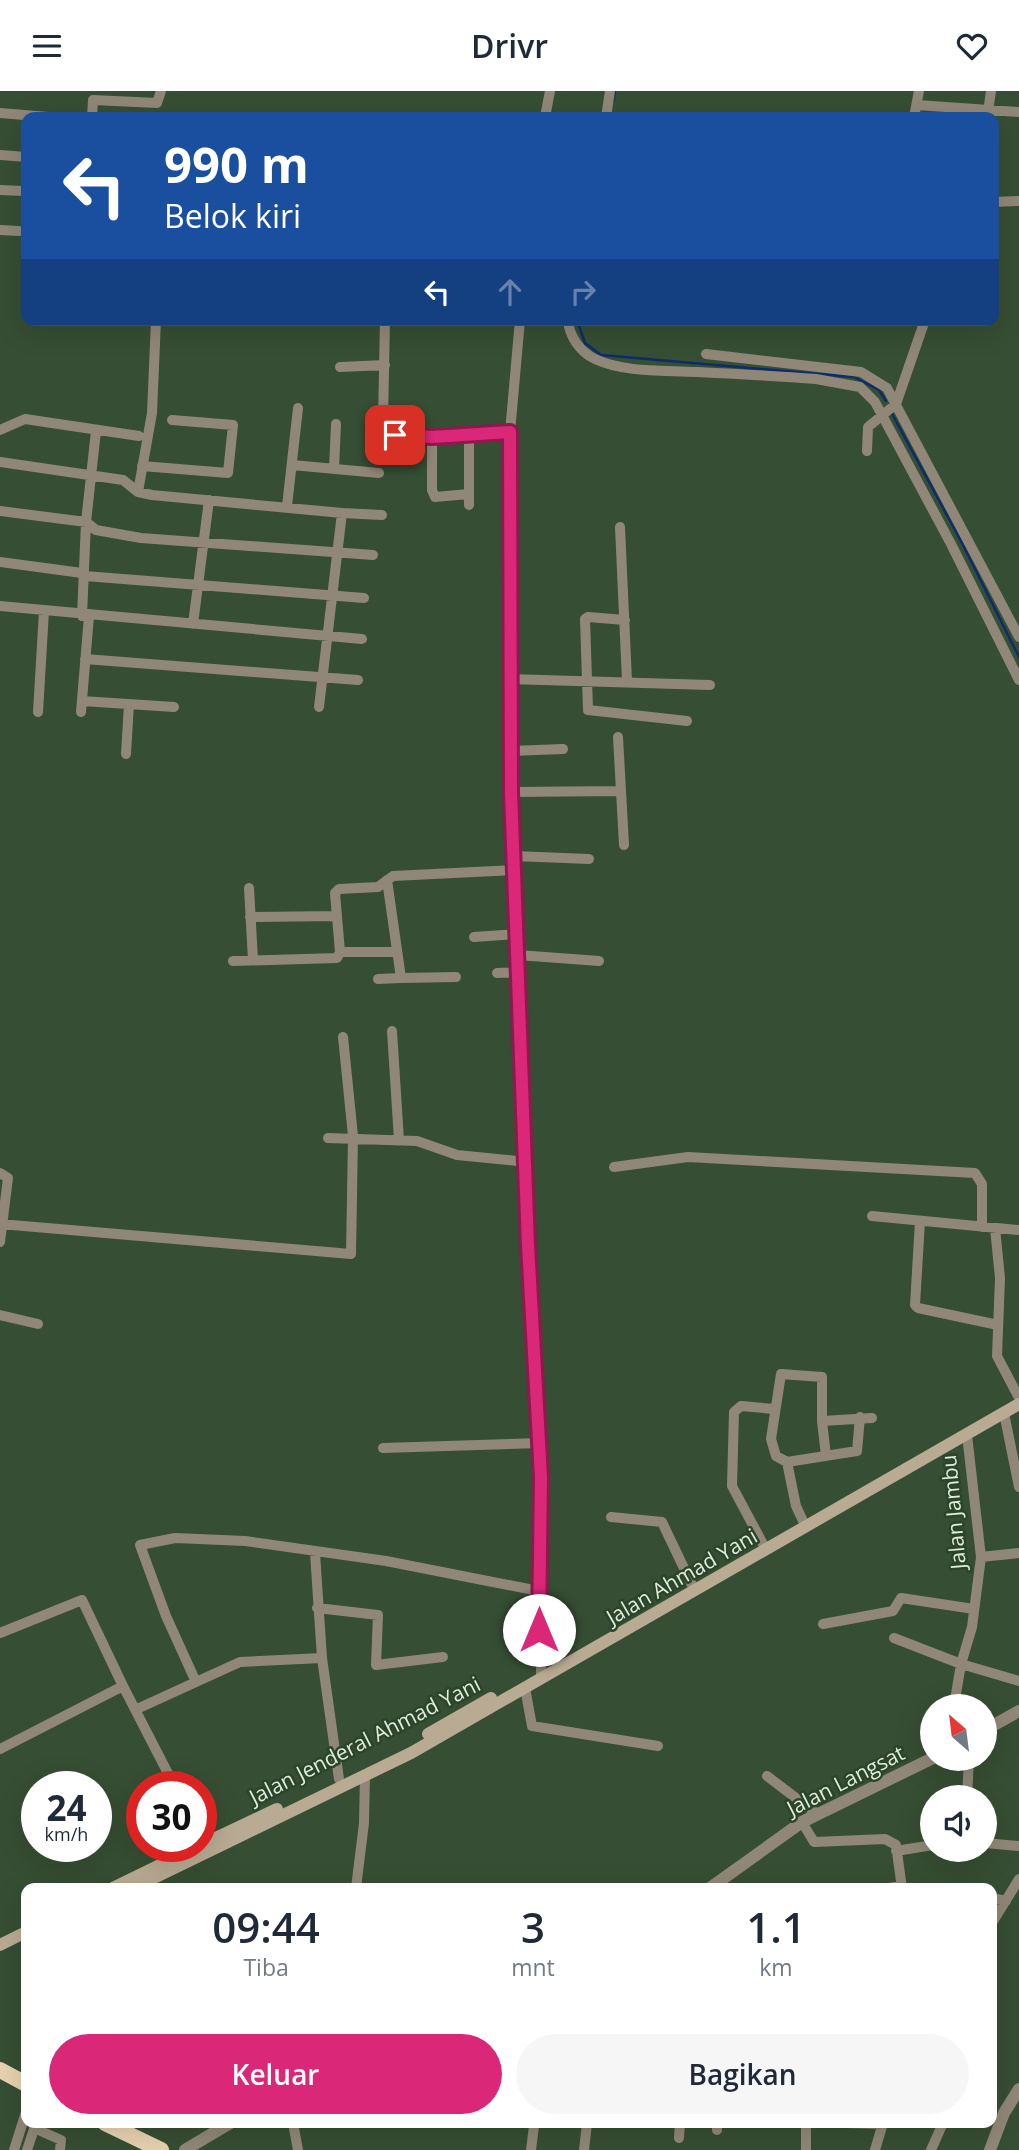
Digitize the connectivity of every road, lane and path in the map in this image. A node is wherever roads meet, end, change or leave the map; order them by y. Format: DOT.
graph roads {
  1 [pos="161,91"];
  2 [pos="550,91"];
  3 [pos="610,91"];
  4 [pos="919,91"];
  5 [pos="991,91"];
  6 [pos="122,96"];
  7 [pos="917,105"];
  8 [pos="92,112"];
  9 [pos="546,112"];
  10 [pos="607,112"];
  11 [pos="915,112"];
  12 [pos="946,112"];
  13 [pos="988,112"];
  14 [pos="1019,112"];
  15 [pos="0,113"];
  16 [pos="21,115"];
  17 [pos="0,155"];
  18 [pos="21,157"];
  19 [pos="0,190"];
  20 [pos="21,191"];
  21 [pos="1019,201"];
  22 [pos="999,202"];
  23 [pos="0,230"];
  24 [pos="19,231"];
  25 [pos="156,326"];
  26 [pos="385,326"];
  27 [pos="519,326"];
  28 [pos="569,326"];
  29 [pos="923,326"];
  30 [pos="706,354"];
  31 [pos="384,365"];
  32 [pos="340,367"];
  33 [pos="298,408"];
  34 [pos="889,409"];
  35 [pos="173,420"];
  36 [pos="336,425"];
  37 [pos="0,430"];
  38 [pos="96,431"];
  39 [pos="510,432"];
  40 [pos="469,435"];
  41 [pos="139,436"];
  42 [pos="432,437"];
  43 [pos="867,450"];
  44 [pos="0,462"];
  45 [pos="292,465"];
  46 [pos="142,466"];
  47 [pos="334,469"];
  48 [pos="379,473"];
  49 [pos="92,475"];
  50 [pos="138,492"];
  51 [pos="209,500"];
  52 [pos="288,506"];
  53 [pos="0,512"];
  54 [pos="342,513"];
  55 [pos="382,515"];
  56 [pos="86,521"];
  57 [pos="620,527"];
  58 [pos="203,543"];
  59 [pos="339,554"];
  60 [pos="373,555"];
  61 [pos="0,562"];
  62 [pos="83,575"];
  63 [pos="198,584"];
  64 [pos="333,595"];
  65 [pos="364,598"];
  66 [pos="0,608"];
  67 [pos="44,611"];
  68 [pos="86,616"];
  69 [pos="625,620"];
  70 [pos="193,624"];
  71 [pos="326,635"];
  72 [pos="1019,637"];
  73 [pos="362,639"];
  74 [pos="85,659"];
  75 [pos="322,676"];
  76 [pos="509,679"];
  77 [pos="358,680"];
  78 [pos="1019,680"];
  79 [pos="587,681"];
  80 [pos="627,681"];
  81 [pos="710,685"];
  82 [pos="129,704"];
  83 [pos="319,706"];
  84 [pos="174,707"];
  85 [pos="38,712"];
  86 [pos="687,722"];
  87 [pos="618,737"];
  88 [pos="564,749"];
  89 [pos="511,751"];
  90 [pos="126,754"];
  91 [pos="620,791"];
  92 [pos="511,792"];
  93 [pos="624,845"];
  94 [pos="514,856"];
  95 [pos="589,859"];
  96 [pos="514,870"];
  97 [pos="387,880"];
  98 [pos="249,888"];
  99 [pos="337,916"];
  100 [pos="250,917"];
  101 [pos="517,934"];
  102 [pos="474,937"];
  103 [pos="340,952"];
  104 [pos="397,952"];
  105 [pos="518,955"];
  106 [pos="253,960"];
  107 [pos="233,961"];
  108 [pos="599,961"];
  109 [pos="518,972"];
  110 [pos="498,973"];
  111 [pos="456,977"];
  112 [pos="401,978"];
  113 [pos="377,979"];
  114 [pos="392,1031"];
  115 [pos="343,1037"];
  116 [pos="353,1136"];
  117 [pos="328,1138"];
  118 [pos="399,1140"];
  119 [pos="527,1162"];
  120 [pos="614,1167"];
  121 [pos="0,1173"];
  122 [pos="872,1216"];
  123 [pos="920,1221"];
  124 [pos="2,1225"];
  125 [pos="982,1227"];
  126 [pos="995,1228"];
  127 [pos="1019,1230"];
  128 [pos="0,1241"];
  129 [pos="0,1315"];
  130 [pos="38,1324"];
  131 [pos="998,1325"];
  132 [pos="1019,1396"];
  133 [pos="1019,1404"];
  134 [pos="774,1409"];
  135 [pos="1004,1413"];
  136 [pos="860,1417"];
  137 [pos="872,1418"];
  138 [pos="822,1422"];
  139 [pos="967,1435"];
  140 [pos="539,1443"];
  141 [pos="383,1448"];
  142 [pos="826,1456"];
  143 [pos="787,1462"];
  144 [pos="899,1470"];
  145 [pos="1019,1487"];
  146 [pos="611,1517"];
  147 [pos="798,1527"];
  148 [pos="763,1544"];
  149 [pos="315,1553"];
  150 [pos="1019,1553"];
  151 [pos="981,1557"];
  152 [pos="691,1584"];
  153 [pos="539,1591"];
  154 [pos="317,1608"];
  155 [pos="974,1609"];
  156 [pos="823,1624"];
  157 [pos="0,1633"];
  158 [pos="894,1638"];
  159 [pos="443,1657"];
  160 [pos="322,1658"];
  161 [pos="961,1664"];
  162 [pos="540,1675"];
  163 [pos="1019,1681"];
  164 [pos="196,1682"];
  165 [pos="123,1686"];
  166 [pos="525,1688"];
  167 [pos="956,1694"];
  168 [pos="137,1709"];
  169 [pos="1019,1711"];
  170 [pos="998,1723"];
  171 [pos="658,1746"];
  172 [pos="0,1749"];
  173 [pos="920,1764"];
  174 [pos="168,1771"];
  175 [pos="365,1775"];
  176 [pos="768,1776"];
  177 [pos="339,1779"];
  178 [pos="817,1814"];
  179 [pos="802,1822"];
  180 [pos="217,1836"];
  181 [pos="997,1844"];
  182 [pos="1019,1846"];
  183 [pos="920,1847"];
  184 [pos="897,1851"];
  185 [pos="164,1862"];
  186 [pos="1019,1879"];
  187 [pos="123,1883"];
  188 [pos="143,1883"];
  189 [pos="357,1883"];
  190 [pos="716,1883"];
  191 [pos="901,1883"];
  192 [pos="997,1899"];
  193 [pos="1006,1901"];
  194 [pos="997,1915"];
  195 [pos="21,1934"];
  196 [pos="21,1944"];
  197 [pos="0,1945"];
  198 [pos="0,1954"];
  199 [pos="0,2070"];
  200 [pos="21,2081"];
  201 [pos="1019,2089"];
  202 [pos="21,2128"];
  203 [pos="34,2128"];
  204 [pos="40,2128"];
  205 [pos="116,2128"];
  206 [pos="222,2128"];
  207 [pos="294,2128"];
  208 [pos="534,2128"];
  209 [pos="586,2128"];
  210 [pos="679,2128"];
  211 [pos="806,2128"];
  212 [pos="882,2128"];
  213 [pos="941,2128"];
  214 [pos="678,2138"];
  215 [pos="14,2150"];
  216 [pos="27,2150"];
  217 [pos="60,2150"];
  218 [pos="161,2150"];
  219 [pos="185,2150"];
  220 [pos="298,2150"];
  221 [pos="530,2150"];
  222 [pos="584,2150"];
  223 [pos="806,2150"];
  224 [pos="875,2150"];
  225 [pos="931,2150"];
  226 [pos="990,2150"];
  1 -- 6 [label="street"];
  2 -- 9 [label="street"];
  3 -- 10 [label="street"];
  4 -- 7 [label="street"];
  5 -- 13 [label="street"];
  6 -- 8 [label="street"];
  7 -- 11 [label="street"];
  7 -- 12 [label="street"];
  13 -- 14 [label="street"];
  15 -- 16 [label="street"];
  17 -- 18 [label="street"];
  19 -- 20 [label="street"];
  21 -- 22 [label="street"];
  23 -- 24 [label="street"];
  25 -- 46 [label="street"];
  26 -- 31 [label="street"];
  27 -- 39 [label="street"];
  28 -- 34 [label="street"];
  29 -- 34 [label="street"];
  30 -- 34 [label="street"];
  31 -- 32 [label="street"];
  31 -- 42 [label="street"];
  33 -- 45 [label="street"];
  34 -- 43 [label="street"];
  34 -- 72 [label="street"];
  34 -- 78 [label="street"];
  35 -- 46 [label="street"];
  36 -- 47 [label="street"];
  37 -- 38 [label="street"];
  38 -- 41 [label="street"];
  38 -- 49 [label="street"];
  39 -- 40 [label="street"];
  39 -- 76 [label="street"];
  40 -- 42 [label="street"];
  40 -- 42 [label="street"];
  44 -- 49 [label="street"];
  45 -- 47 [label="street"];
  45 -- 52 [label="street"];
  46 -- 50 [label="street"];
  47 -- 48 [label="street"];
  49 -- 50 [label="street"];
  49 -- 56 [label="street"];
  50 -- 51 [label="street"];
  51 -- 52 [label="street"];
  51 -- 58 [label="street"];
  52 -- 54 [label="street"];
  53 -- 56 [label="street"];
  54 -- 55 [label="street"];
  54 -- 59 [label="street"];
  56 -- 58 [label="street"];
  56 -- 62 [label="street"];
  57 -- 69 [label="street"];
  58 -- 59 [label="street"];
  58 -- 63 [label="street"];
  59 -- 60 [label="street"];
  59 -- 64 [label="street"];
  61 -- 62 [label="street"];
  62 -- 63 [label="street"];
  62 -- 68 [label="street"];
  63 -- 64 [label="street"];
  63 -- 70 [label="street"];
  64 -- 65 [label="street"];
  64 -- 71 [label="street"];
  66 -- 67 [label="street"];
  67 -- 68 [label="street"];
  67 -- 85 [label="street"];
  68 -- 70 [label="street"];
  68 -- 74 [label="street"];
  69 -- 79 [label="street"];
  69 -- 80 [label="street"];
  70 -- 71 [label="street"];
  71 -- 73 [label="street"];
  71 -- 75 [label="street"];
  74 -- 75 [label="street"];
  74 -- 82 [label="street"];
  75 -- 77 [label="street"];
  75 -- 83 [label="street"];
  76 -- 79 [label="street"];
  76 -- 89 [label="street"];
  79 -- 80 [label="street"];
  79 -- 86 [label="street"];
  80 -- 81 [label="street"];
  82 -- 84 [label="street"];
  82 -- 90 [label="street"];
  87 -- 91 [label="street"];
  88 -- 89 [label="street"];
  89 -- 92 [label="street"];
  91 -- 92 [label="street"];
  91 -- 93 [label="street"];
  92 -- 94 [label="street"];
  94 -- 95 [label="street"];
  94 -- 96 [label="street"];
  96 -- 97 [label="street"];
  96 -- 101 [label="street"];
  97 -- 99 [label="street"];
  97 -- 104 [label="street"];
  98 -- 100 [label="street"];
  99 -- 100 [label="street"];
  99 -- 103 [label="street"];
  100 -- 106 [label="street"];
  101 -- 102 [label="street"];
  101 -- 105 [label="street"];
  103 -- 104 [label="street"];
  103 -- 106 [label="street"];
  104 -- 112 [label="street"];
  105 -- 108 [label="street"];
  105 -- 109 [label="street"];
  106 -- 107 [label="street"];
  109 -- 110 [label="street"];
  109 -- 119 [label="street"];
  111 -- 112 [label="street"];
  112 -- 113 [label="street"];
  114 -- 118 [label="street"];
  115 -- 116 [label="street"];
  116 -- 117 [label="street"];
  116 -- 118 [label="street"];
  116 -- 124 [label="street"];
  118 -- 119 [label="street"];
  119 -- 140 [label="street"];
  120 -- 125 [label="street"];
  121 -- 124 [label="street"];
  122 -- 123 [label="street"];
  123 -- 125 [label="street"];
  123 -- 131 [label="street"];
  124 -- 128 [label="street"];
  125 -- 126 [label="street"];
  126 -- 127 [label="street"];
  126 -- 131 [label="street"];
  129 -- 130 [label="street"];
  131 -- 132 [label="street"];
  132 -- 144 [label="main road"];
  133 -- 135 [label="main road, Jalan Ahmad Yani"];
  134 -- 138 [label="street"];
  134 -- 143 [label="street"];
  134 -- 148 [label="street"];
  135 -- 139 [label="main road, Jalan Ahmad Yani"];
  135 -- 145 [label="street"];
  136 -- 137 [label="street"];
  136 -- 138 [label="street"];
  136 -- 142 [label="street"];
  138 -- 142 [label="street"];
  139 -- 144 [label="main road, Jalan Ahmad Yani"];
  139 -- 151 [label="street, Jalan Jambu"];
  140 -- 141 [label="street"];
  140 -- 153 [label="street"];
  142 -- 143 [label="street"];
  143 -- 147 [label="street"];
  144 -- 147 [label="main road, Jalan Ahmad Yani"];
  146 -- 152 [label="street"];
  147 -- 148 [label="main road, Jalan Jenderal Ahmad Yani"];
  147 -- 162 [label="main road, Jalan Ahmad Yani"];
  148 -- 152 [label="main road, Jalan Jenderal Ahmad Yani"];
  149 -- 153 [label="street"];
  149 -- 154 [label="street"];
  149 -- 164 [label="street"];
  150 -- 151 [label="street"];
  151 -- 155 [label="street, Jalan Jambu"];
  152 -- 162 [label="main road, Jalan Jenderal Ahmad Yani"];
  153 -- 162 [label="street"];
  154 -- 159 [label="street"];
  154 -- 160 [label="street"];
  155 -- 156 [label="street"];
  155 -- 161 [label="street, Jalan Jambu"];
  157 -- 165 [label="street"];
  158 -- 161 [label="street"];
  160 -- 164 [label="street"];
  160 -- 177 [label="street"];
  161 -- 163 [label="street"];
  161 -- 167 [label="street, Jalan Jambu"];
  162 -- 166 [label="main road, Jalan Ahmad Yani"];
  162 -- 177 [label="main road, Jalan Jenderal Ahmad Yani"];
  164 -- 168 [label="street"];
  165 -- 168 [label="street"];
  165 -- 172 [label="street"];
  166 -- 171 [label="street"];
  166 -- 175 [label="main road, Jalan Ahmad Yani"];
  168 -- 174 [label="street"];
  169 -- 170 [label="street"];
  173 -- 178 [label="street, Jalan Langsat"];
  175 -- 188 [label="main road, Jalan Ahmad Yani"];
  175 -- 189 [label="street"];
  176 -- 178 [label="street"];
  177 -- 180 [label="main road, Jalan Jenderal Ahmad Yani"];
  178 -- 179 [label="street, Jalan Langsat"];
  179 -- 184 [label="street"];
  179 -- 190 [label="street, Jalan Langsat"];
  181 -- 182 [label="street"];
  183 -- 184 [label="street"];
  184 -- 191 [label="street"];
  185 -- 187 [label="main road, Jalan Jenderal Ahmad Yani"];
  186 -- 193 [label="street"];
  192 -- 193 [label="street"];
  193 -- 194 [label="street"];
  195 -- 197 [label="main road"];
  196 -- 198 [label="main road"];
  199 -- 200 [label="highway"];
  201 -- 226 [label="street"];
  202 -- 215 [label="street"];
  203 -- 216 [label="street"];
  204 -- 217 [label="street"];
  205 -- 218 [label="highway"];
  206 -- 219 [label="street"];
  207 -- 220 [label="street"];
  208 -- 221 [label="street"];
  209 -- 222 [label="street"];
  210 -- 214 [label="street"];
  211 -- 223 [label="street"];
  212 -- 224 [label="street"];
  213 -- 225 [label="street"];
}
